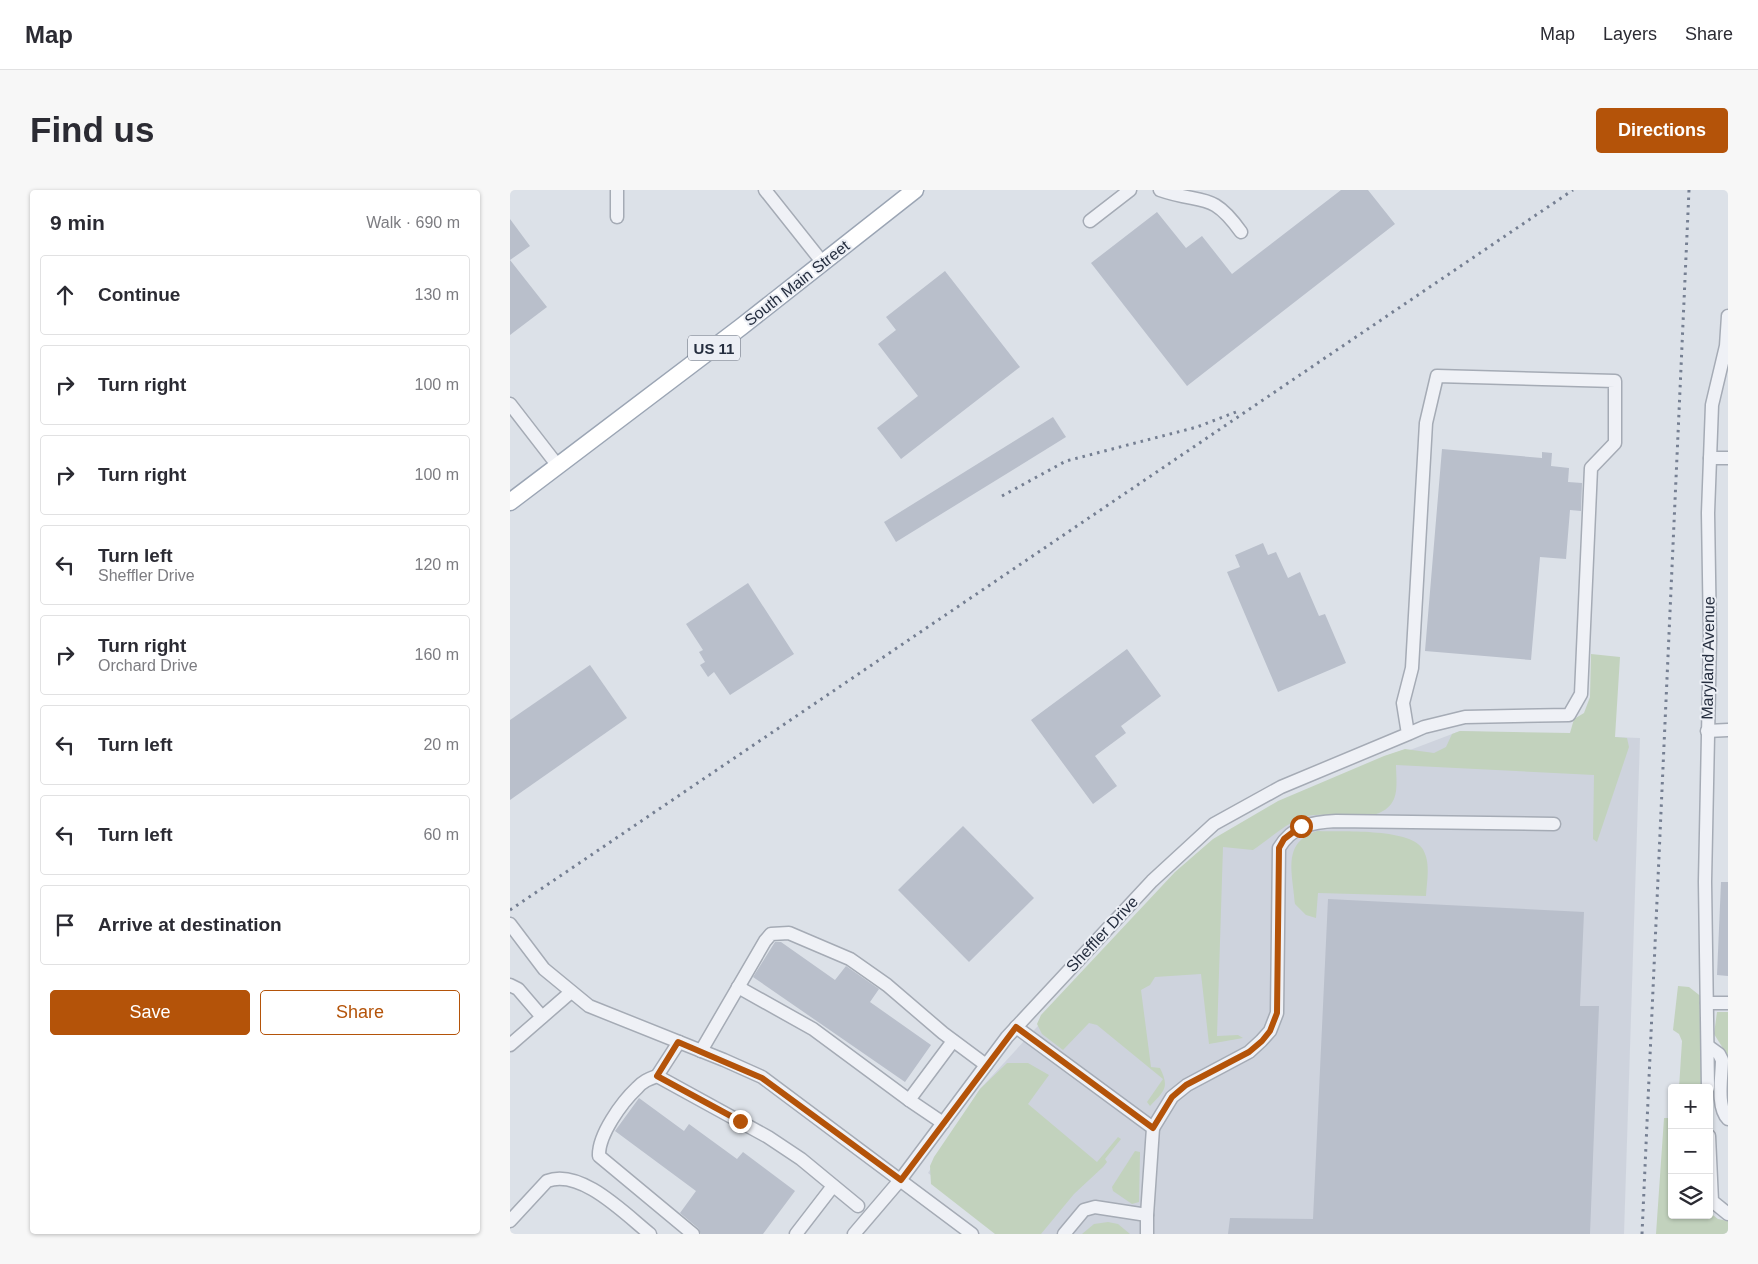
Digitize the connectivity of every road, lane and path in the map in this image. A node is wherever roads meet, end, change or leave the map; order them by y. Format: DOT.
graph roads {
  1 [pos="617,190"];
  2 [pos="765,190"];
  3 [pos="915,190"];
  4 [pos="1130,190"];
  5 [pos="1160,190"];
  6 [pos="617,217"];
  7 [pos="1090,221"];
  8 [pos="1241,232"];
  9 [pos="823,263"];
  10 [pos="1728,316"];
  11 [pos="510,404"];
  12 [pos="1710,458"];
  13 [pos="1728,458"];
  14 [pos="558,466"];
  15 [pos="510,502"];
  16 [pos="1728,730"];
  17 [pos="1707,731"];
  18 [pos="1408,734"];
  19 [pos="1554,824"];
  20 [pos="510,924"];
  21 [pos="510,985"];
  22 [pos="738,987"];
  23 [pos="571,992"];
  24 [pos="1707,1003"];
  25 [pos="1728,1003"];
  26 [pos="542,1017"];
  27 [pos="1016,1027"];
  28 [pos="953,1041"];
  29 [pos="678,1042"];
  30 [pos="510,1045"];
  31 [pos="1708,1046"];
  32 [pos="701,1051"];
  33 [pos="986,1065"];
  34 [pos="657,1076"];
  35 [pos="1708,1084"];
  36 [pos="909,1100"];
  37 [pos="1728,1119"];
  38 [pos="943,1123"];
  39 [pos="1153,1128"];
  40 [pos="1711,1174"];
  41 [pos="901,1180"];
  42 [pos="834,1186"];
  43 [pos="858,1206"];
  44 [pos="1728,1214"];
  45 [pos="1147,1215"];
  46 [pos="510,1221"];
  47 [pos="650,1234"];
  48 [pos="693,1234"];
  49 [pos="796,1234"];
  50 [pos="854,1234"];
  51 [pos="972,1234"];
  52 [pos="1064,1234"];
  53 [pos="1147,1234"];
  1 -- 6 [label="street"];
  2 -- 9 [label="street"];
  3 -- 9 [label="main road, South Main Street / US 11"];
  4 -- 7 [label="street"];
  5 -- 8 [label="street"];
  9 -- 14 [label="main road, South Main Street / US 11"];
  10 -- 12 [label="street, Maryland Avenue"];
  11 -- 14 [label="street"];
  12 -- 13 [label="street"];
  12 -- 17 [label="street, Maryland Avenue"];
  14 -- 15 [label="main road, South Main Street / US 11"];
  16 -- 17 [label="street"];
  17 -- 24 [label="street, Maryland Avenue"];
  18 -- 18 [label="street, Sheffler Drive"];
  18 -- 27 [label="street, Sheffler Drive"];
  19 -- 39 [label="street"];
  20 -- 23 [label="street"];
  21 -- 26 [label="street"];
  22 -- 28 [label="street"];
  22 -- 32 [label="street"];
  22 -- 36 [label="street"];
  23 -- 26 [label="street"];
  23 -- 29 [label="street"];
  24 -- 25 [label="street"];
  24 -- 31 [label="street, Maryland Avenue"];
  26 -- 30 [label="street"];
  27 -- 33 [label="street, Sheffler Drive"];
  27 -- 39 [label="street"];
  28 -- 33 [label="street"];
  28 -- 36 [label="street"];
  29 -- 32 [label="street"];
  29 -- 34 [label="street"];
  31 -- 35 [label="street, Maryland Avenue"];
  31 -- 37 [label="street"];
  32 -- 41 [label="street"];
  33 -- 38 [label="street, Sheffler Drive"];
  34 -- 42 [label="street"];
  34 -- 48 [label="street"];
  36 -- 38 [label="street"];
  38 -- 41 [label="street, Sheffler Drive"];
  39 -- 45 [label="street"];
  40 -- 44 [label="street"];
  41 -- 50 [label="street, Sheffler Drive"];
  41 -- 51 [label="street"];
  42 -- 43 [label="street"];
  42 -- 49 [label="street"];
  45 -- 52 [label="street"];
  45 -- 53 [label="street"];
  46 -- 47 [label="street"];
}
